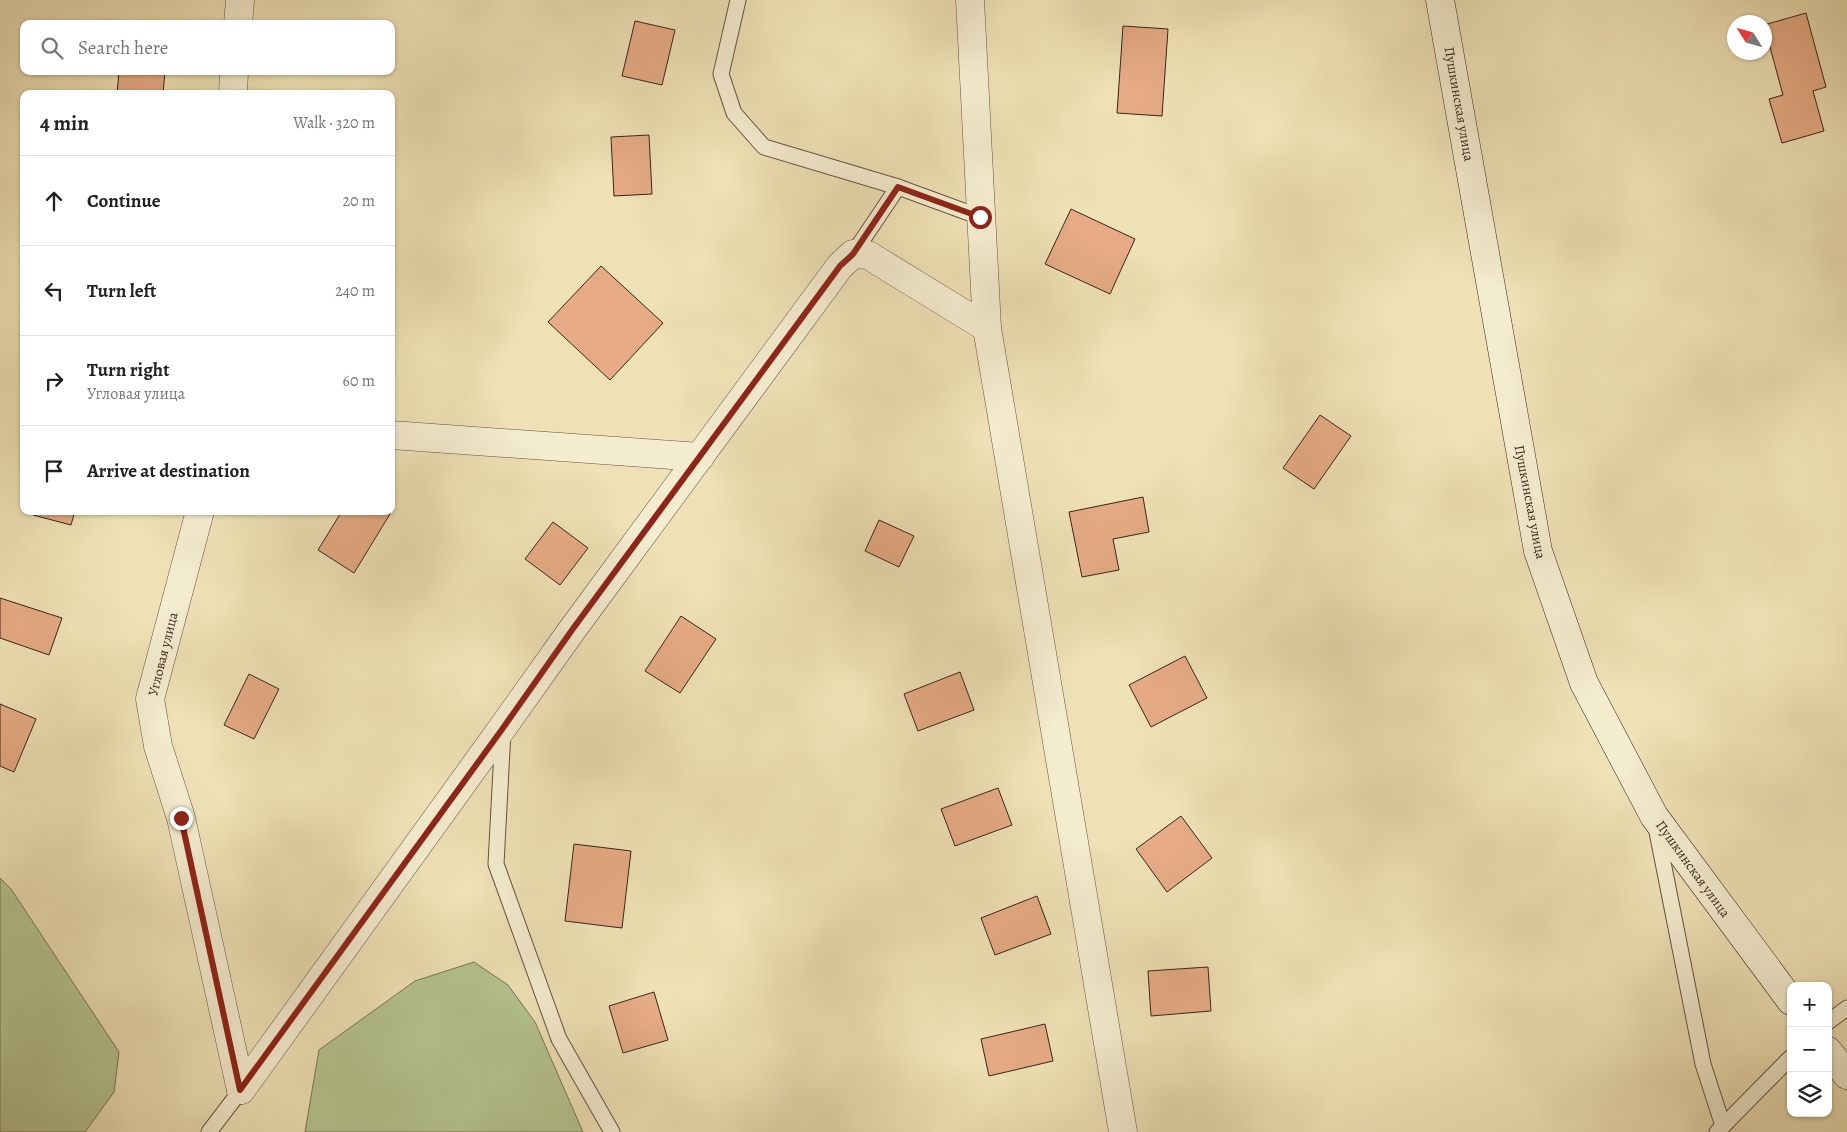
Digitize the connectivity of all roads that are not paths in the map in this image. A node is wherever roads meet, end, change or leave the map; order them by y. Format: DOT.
graph roads {
  1 [pos="240,0"];
  2 [pos="738,0"];
  3 [pos="970,0"];
  4 [pos="1440,0"];
  5 [pos="238,20"];
  6 [pos="234,75"];
  7 [pos="233,90"];
  8 [pos="898,187"];
  9 [pos="980,217"];
  10 [pos="853,254"];
  11 [pos="987,328"];
  12 [pos="395,434"];
  13 [pos="700,457"];
  14 [pos="199,515"];
  15 [pos="503,728"];
  16 [pos="1654,816"];
  17 [pos="1787,997"];
  18 [pos="1847,1008"];
  19 [pos="1832,1019"];
  20 [pos="1832,1056"];
  21 [pos="1787,1061"];
  22 [pos="1847,1074"];
  23 [pos="240,1090"];
  24 [pos="1720,1129"];
  25 [pos="208,1132"];
  26 [pos="612,1132"];
  27 [pos="1123,1132"];
  1 -- 5 [label="street"];
  2 -- 8 [label="lane"];
  3 -- 9 [label="street"];
  4 -- 16 [label="street, Пушкинская улица"];
  6 -- 7 [label="street"];
  8 -- 9 [label="lane"];
  8 -- 10 [label="lane"];
  9 -- 11 [label="street"];
  10 -- 11 [label="street"];
  10 -- 13 [label="street"];
  11 -- 27 [label="street"];
  12 -- 13 [label="street"];
  13 -- 15 [label="street"];
  14 -- 23 [label="street, Угловая улица"];
  15 -- 23 [label="street"];
  15 -- 26 [label="lane"];
  16 -- 17 [label="street, Пушкинская улица"];
  16 -- 24 [label="lane"];
  18 -- 19 [label="lane"];
  20 -- 22 [label="street"];
  21 -- 24 [label="lane"];
  23 -- 25 [label="lane"];
}
